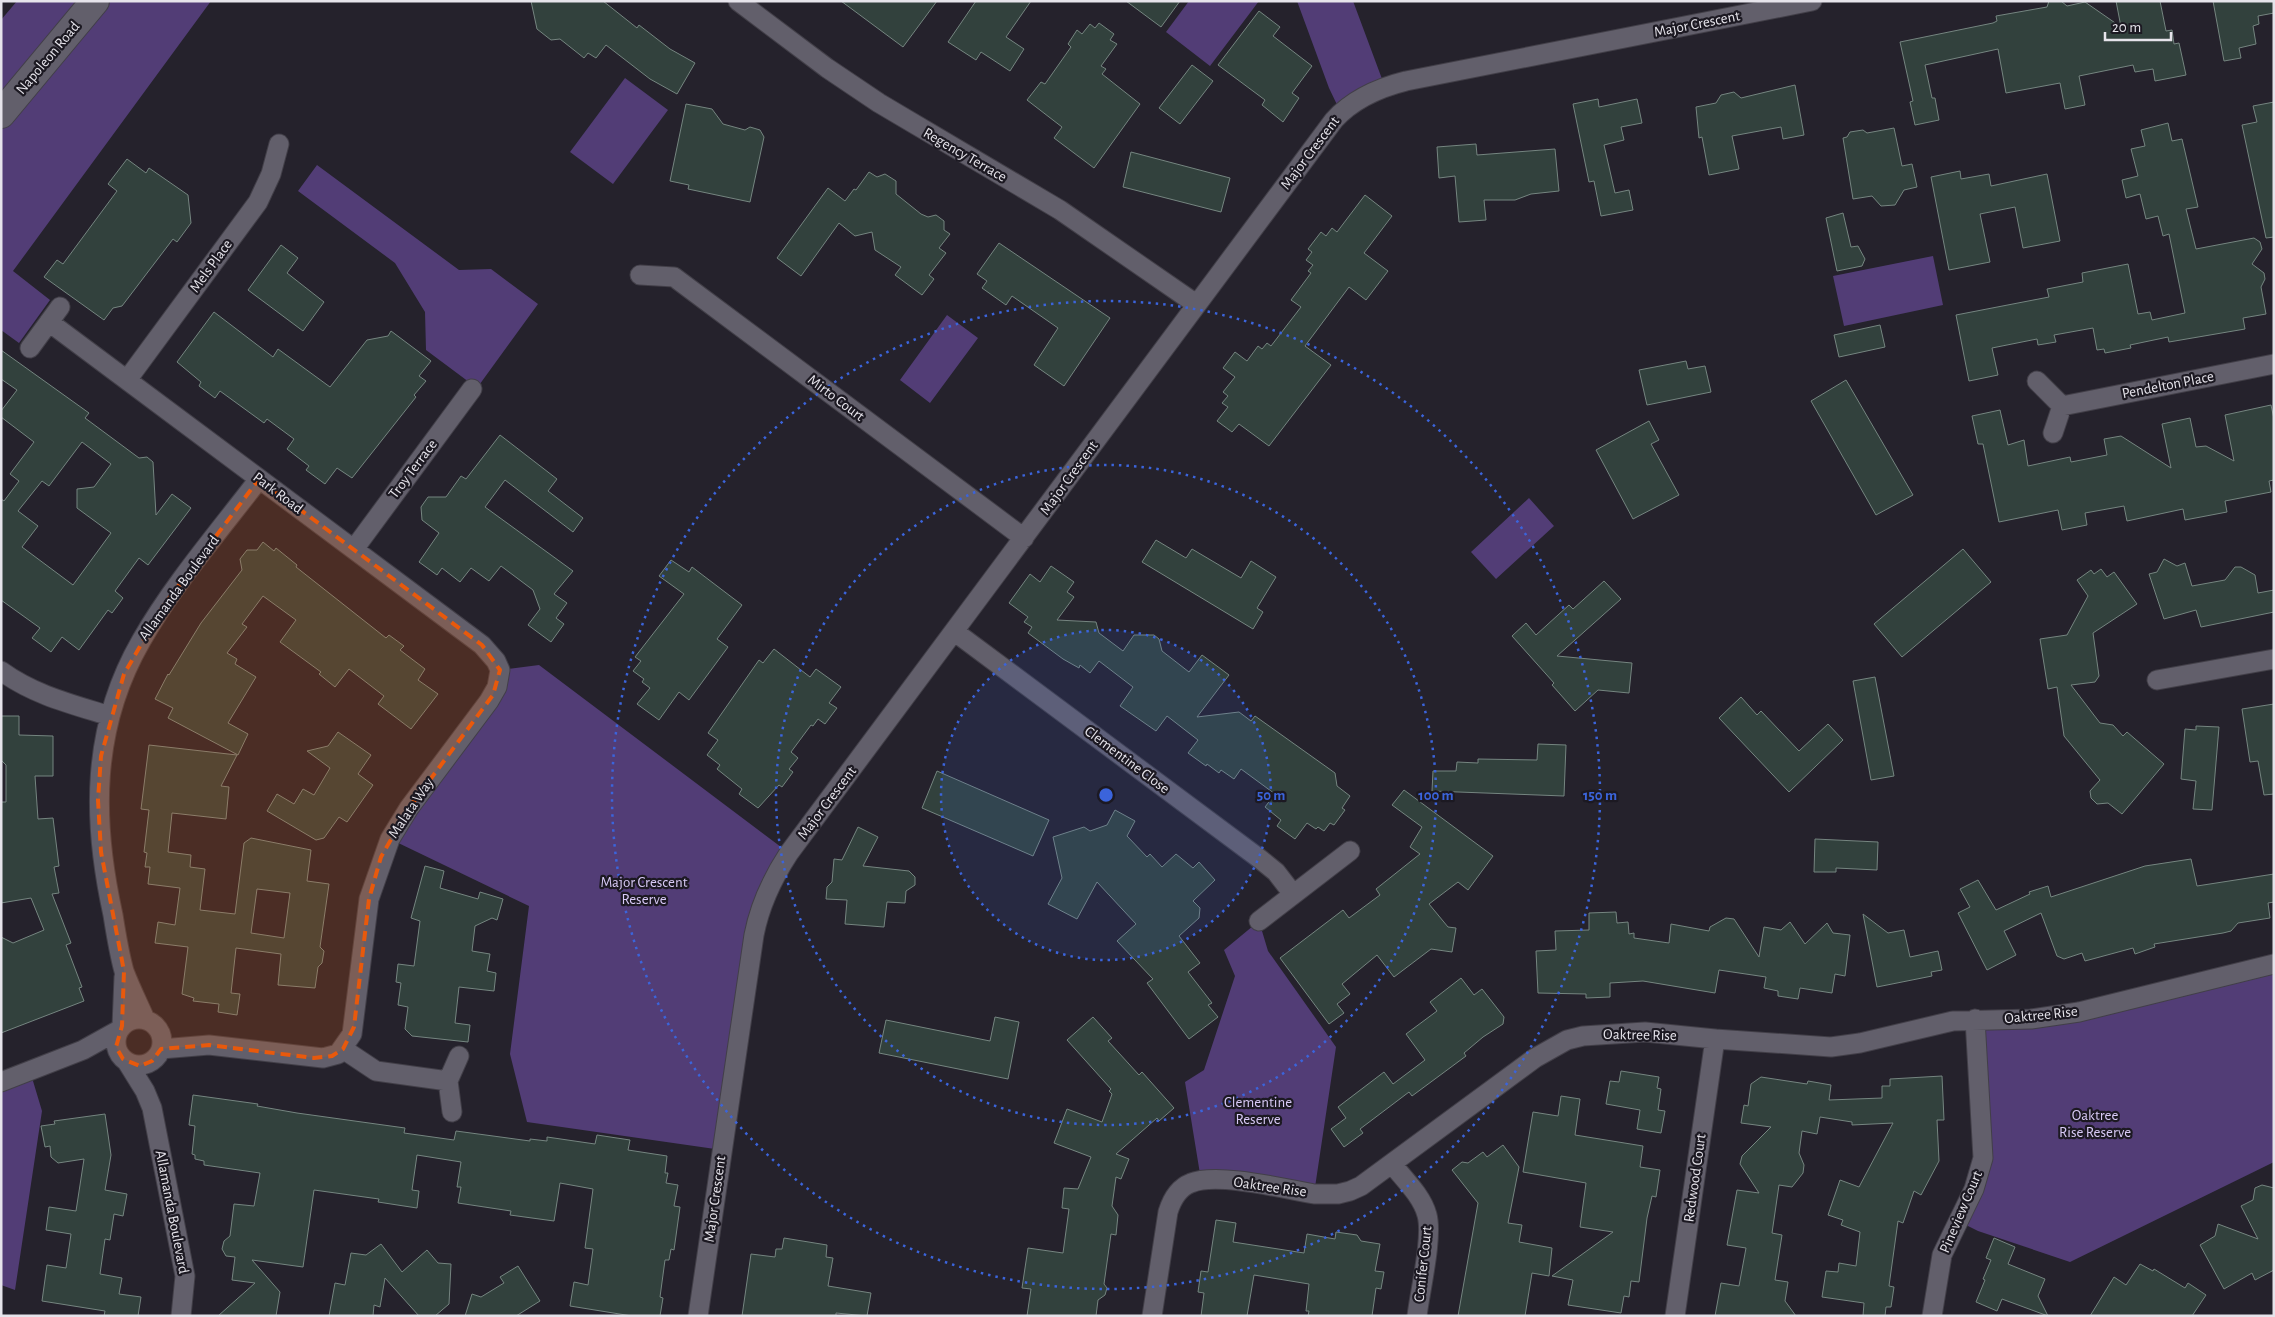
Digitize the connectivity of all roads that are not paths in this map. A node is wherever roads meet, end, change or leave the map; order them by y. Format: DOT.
graph roads {
  1 [pos="95,1"];
  2 [pos="738,1"];
  3 [pos="1812,1"];
  4 [pos="1,114"];
  5 [pos="279,144"];
  6 [pos="640,275"];
  7 [pos="1196,304"];
  8 [pos="30,348"];
  9 [pos="2274,364"];
  10 [pos="127,380"];
  11 [pos="2037,381"];
  12 [pos="472,389"];
  13 [pos="2062,406"];
  14 [pos="2053,433"];
  15 [pos="259,479"];
  16 [pos="1024,538"];
  17 [pos="354,549"];
  18 [pos="955,632"];
  19 [pos="2274,659"];
  20 [pos="500,670"];
  21 [pos="1,671"];
  22 [pos="2157,680"];
  23 [pos="110,716"];
  24 [pos="1350,851"];
  25 [pos="1294,894"];
  26 [pos="1258,921"];
  27 [pos="2274,964"];
  28 [pos="124,971"];
  29 [pos="1975,1019"];
  30 [pos="150,1023"];
  31 [pos="121,1028"];
  32 [pos="1715,1039"];
  33 [pos="209,1045"];
  34 [pos="343,1049"];
  35 [pos="82,1050"];
  36 [pos="157,1055"];
  37 [pos="459,1056"];
  38 [pos="123,1058"];
  39 [pos="448,1081"];
  40 [pos="1,1082"];
  41 [pos="152,1108"];
  42 [pos="452,1112"];
  43 [pos="1392,1164"];
  44 [pos="182,1316"];
  45 [pos="698,1316"];
  46 [pos="1152,1316"];
  47 [pos="1417,1316"];
  48 [pos="1675,1316"];
  49 [pos="1932,1316"];
  1 -- 4 [label="main road, Napoleon Road"];
  2 -- 7 [label="street, Regency Terrace"];
  3 -- 7 [label="street, Major Crescent"];
  5 -- 10 [label="street, Mels Place"];
  6 -- 16 [label="street, Mirto Court"];
  7 -- 16 [label="street, Major Crescent"];
  8 -- 10 [label="street, Park Road"];
  9 -- 13 [label="street, Pendelton Place"];
  10 -- 15 [label="street, Park Road"];
  11 -- 13 [label="street"];
  12 -- 17 [label="street, Troy Terrace"];
  13 -- 14 [label="street"];
  15 -- 17 [label="street, Park Road"];
  15 -- 23 [label="street, Allamanda Boulevard"];
  16 -- 18 [label="street, Major Crescent"];
  17 -- 20 [label="street, Park Road"];
  18 -- 25 [label="street, Clementine Close"];
  18 -- 45 [label="street, Major Crescent"];
  19 -- 22 [label="street"];
  20 -- 34 [label="street, Malata Way"];
  21 -- 23 [label="street"];
  23 -- 28 [label="street, Allamanda Boulevard"];
  24 -- 25 [label="street"];
  25 -- 26 [label="street"];
  27 -- 29 [label="street, Oaktree Rise"];
  28 -- 30 [label="street, Allamanda Boulevard"];
  28 -- 31 [label="street, Allamanda Boulevard"];
  29 -- 32 [label="street, Oaktree Rise"];
  29 -- 49 [label="street, Pineview Court"];
  30 -- 31 [label="street"];
  30 -- 33 [label="street"];
  30 -- 36 [label="street"];
  31 -- 35 [label="street"];
  31 -- 38 [label="street"];
  32 -- 43 [label="street, Oaktree Rise"];
  32 -- 48 [label="street, Redwood Court"];
  33 -- 34 [label="street"];
  33 -- 36 [label="street"];
  34 -- 39 [label="street"];
  35 -- 38 [label="street"];
  35 -- 40 [label="street"];
  36 -- 38 [label="street"];
  36 -- 41 [label="street, Allamanda Boulevard"];
  37 -- 39 [label="street"];
  38 -- 41 [label="street, Allamanda Boulevard"];
  39 -- 42 [label="street"];
  41 -- 44 [label="street, Allamanda Boulevard"];
  43 -- 46 [label="street, Oaktree Rise"];
  43 -- 47 [label="street, Conifer Court"];
}
